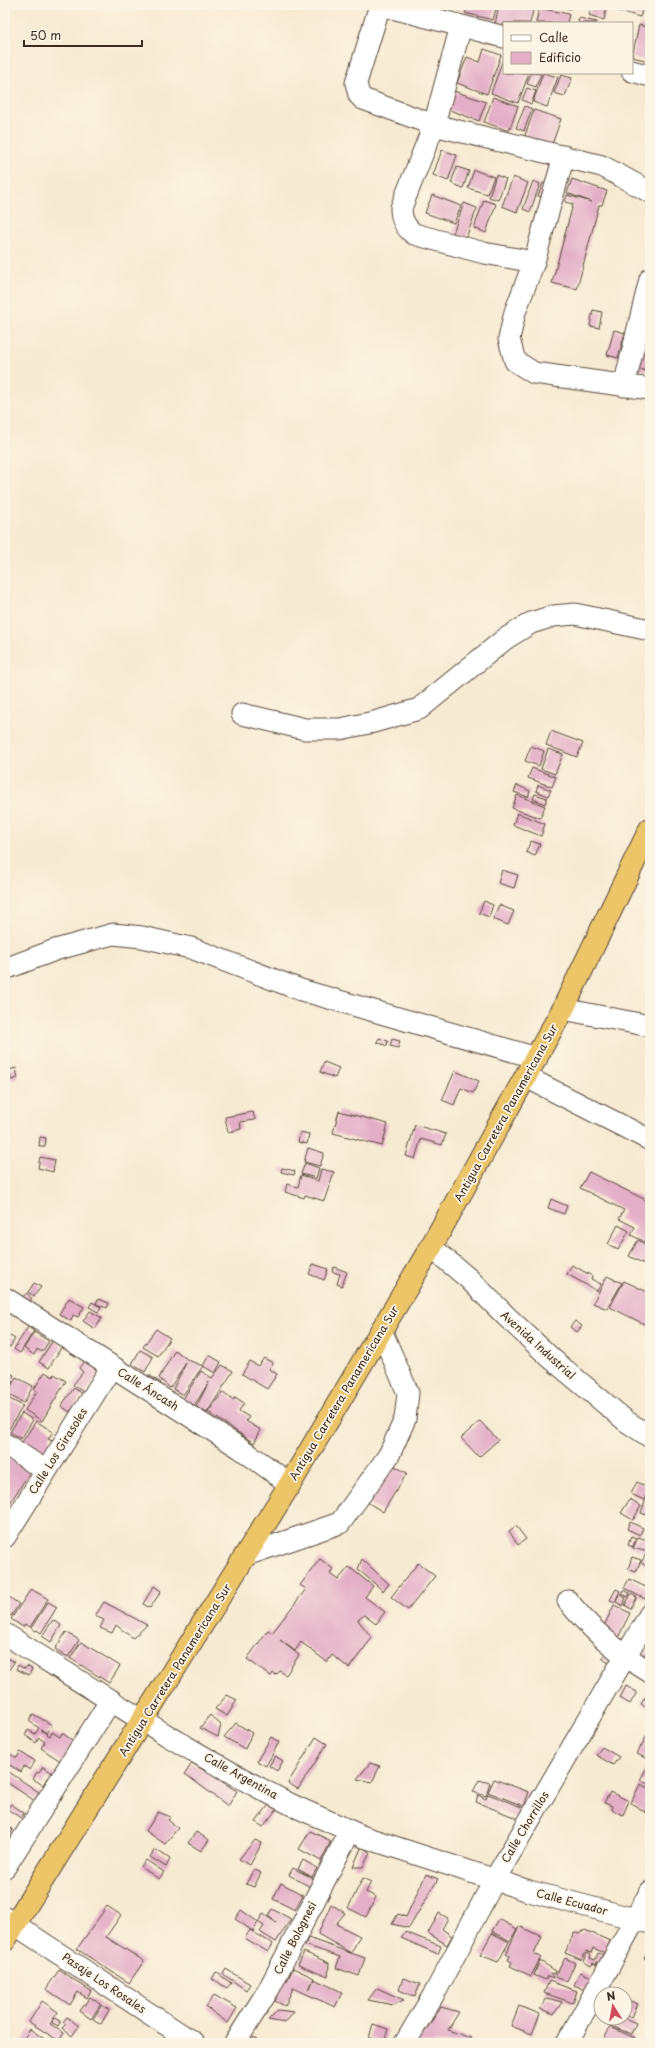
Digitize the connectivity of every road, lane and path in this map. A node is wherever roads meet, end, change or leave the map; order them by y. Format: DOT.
graph roads {
  1 [pos="380,5"];
  2 [pos="460,26"];
  3 [pos="503,37"];
  4 [pos="633,71"];
  5 [pos="650,76"];
  6 [pos="434,125"];
  7 [pos="564,156"];
  8 [pos="650,192"];
  9 [pos="534,262"];
  10 [pos="650,278"];
  11 [pos="624,386"];
  12 [pos="650,389"];
  13 [pos="650,630"];
  14 [pos="242,714"];
  15 [pos="650,828"];
  16 [pos="5,968"];
  17 [pos="563,1009"];
  18 [pos="650,1026"];
  19 [pos="532,1068"];
  20 [pos="650,1140"];
  21 [pos="431,1247"];
  22 [pos="5,1298"];
  23 [pos="381,1330"];
  24 [pos="112,1366"];
  25 [pos="650,1438"];
  26 [pos="5,1444"];
  27 [pos="46,1471"];
  28 [pos="290,1484"];
  29 [pos="5,1537"];
  30 [pos="246,1555"];
  31 [pos="568,1602"];
  32 [pos="650,1614"];
  33 [pos="5,1634"];
  34 [pos="625,1657"];
  35 [pos="650,1672"];
  36 [pos="111,1700"];
  37 [pos="144,1720"];
  38 [pos="350,1831"];
  39 [pos="5,1867"];
  40 [pos="495,1879"];
  41 [pos="650,1892"];
  42 [pos="643,1921"];
  43 [pos="8,1927"];
  44 [pos="194,2043"];
  45 [pos="235,2043"];
  46 [pos="405,2043"];
  47 [pos="567,2043"];
  1 -- 2 [label="street"];
  1 -- 6 [label="street"];
  2 -- 3 [label="street"];
  2 -- 6 [label="street"];
  4 -- 5 [label="street"];
  6 -- 7 [label="street"];
  6 -- 9 [label="street"];
  7 -- 8 [label="street"];
  7 -- 9 [label="street"];
  9 -- 11 [label="street"];
  10 -- 11 [label="street"];
  11 -- 12 [label="street"];
  13 -- 14 [label="street"];
  15 -- 17 [label="highway, Antigua Carretera Panamericana Sur"];
  16 -- 19 [label="street"];
  17 -- 18 [label="street"];
  17 -- 19 [label="highway, Antigua Carretera Panamericana Sur"];
  19 -- 20 [label="street"];
  19 -- 21 [label="highway, Antigua Carretera Panamericana Sur"];
  21 -- 23 [label="highway, Antigua Carretera Panamericana Sur"];
  21 -- 25 [label="street, Avenida Industrial"];
  22 -- 24 [label="street, Calle Áncash"];
  23 -- 28 [label="highway, Antigua Carretera Panamericana Sur"];
  23 -- 30 [label="street"];
  24 -- 27 [label="street, Calle Los Girasoles"];
  24 -- 28 [label="street, Calle Áncash"];
  26 -- 27 [label="street"];
  27 -- 29 [label="street, Calle Los Girasoles"];
  28 -- 30 [label="highway, Antigua Carretera Panamericana Sur"];
  30 -- 37 [label="highway, Antigua Carretera Panamericana Sur"];
  31 -- 34 [label="street"];
  32 -- 34 [label="street, Calle Chorrillos"];
  33 -- 36 [label="street, Calle Argentina"];
  34 -- 35 [label="street"];
  34 -- 40 [label="street, Calle Chorrillos"];
  36 -- 37 [label="street, Calle Argentina"];
  36 -- 39 [label="street"];
  37 -- 38 [label="street, Calle Argentina"];
  37 -- 43 [label="highway, Antigua Carretera Panamericana Sur"];
  38 -- 40 [label="street, Calle Argentina"];
  38 -- 45 [label="street, Calle Bolognesi"];
  40 -- 42 [label="street, Calle Ecuador"];
  40 -- 46 [label="street, Calle Chorrillos"];
  41 -- 42 [label="street"];
  42 -- 47 [label="street"];
  43 -- 44 [label="street, Pasaje Los Rosales"];
}
